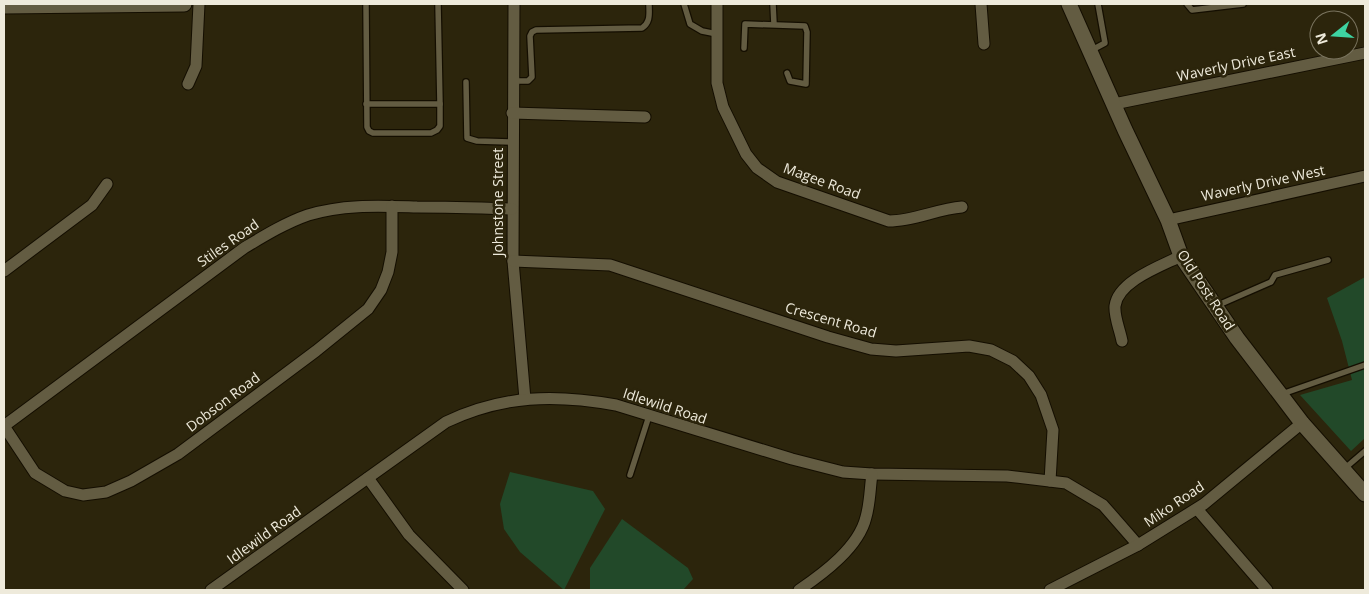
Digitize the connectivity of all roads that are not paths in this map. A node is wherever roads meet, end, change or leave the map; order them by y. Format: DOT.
graph roads {
  1 [pos="184,4"];
  2 [pos="199,4"];
  3 [pos="366,4"];
  4 [pos="438,4"];
  5 [pos="514,4"];
  6 [pos="649,4"];
  7 [pos="684,4"];
  8 [pos="717,4"];
  9 [pos="773,4"];
  10 [pos="981,4"];
  11 [pos="1069,4"];
  12 [pos="1098,4"];
  13 [pos="1187,4"];
  14 [pos="1243,4"];
  15 [pos="4,6"];
  16 [pos="774,24"];
  17 [pos="717,34"];
  18 [pos="984,44"];
  19 [pos="744,48"];
  20 [pos="1090,50"];
  21 [pos="1365,53"];
  22 [pos="787,73"];
  23 [pos="512,81"];
  24 [pos="466,82"];
  25 [pos="188,84"];
  26 [pos="366,104"];
  27 [pos="440,104"];
  28 [pos="1114,104"];
  29 [pos="512,113"];
  30 [pos="644,117"];
  31 [pos="512,142"];
  32 [pos="1365,176"];
  33 [pos="107,184"];
  34 [pos="392,206"];
  35 [pos="962,207"];
  36 [pos="512,209"];
  37 [pos="1168,220"];
  38 [pos="1181,256"];
  39 [pos="1328,260"];
  40 [pos="513,261"];
  41 [pos="4,271"];
  42 [pos="1216,306"];
  43 [pos="1122,340"];
  44 [pos="1365,365"];
  45 [pos="1280,394"];
  46 [pos="525,399"];
  47 [pos="649,416"];
  48 [pos="1302,423"];
  49 [pos="4,426"];
  50 [pos="1365,451"];
  51 [pos="1344,469"];
  52 [pos="872,474"];
  53 [pos="630,475"];
  54 [pos="368,478"];
  55 [pos="1050,481"];
  56 [pos="1365,494"];
  57 [pos="1197,509"];
  58 [pos="1138,546"];
  59 [pos="211,590"];
  60 [pos="463,590"];
  61 [pos="800,590"];
  62 [pos="1050,590"];
  63 [pos="1268,590"];
  1 -- 15 [label="street"];
  2 -- 25 [label="street"];
  3 -- 26 [label="lane"];
  4 -- 27 [label="lane"];
  5 -- 23 [label="street, Johnstone Street"];
  6 -- 23 [label="lane"];
  7 -- 17 [label="lane"];
  8 -- 17 [label="street, Magee Road"];
  9 -- 16 [label="lane"];
  10 -- 18 [label="street"];
  11 -- 20 [label="street, Old Post Road"];
  12 -- 20 [label="lane"];
  13 -- 14 [label="lane"];
  16 -- 19 [label="lane"];
  16 -- 22 [label="lane"];
  17 -- 35 [label="street, Magee Road"];
  20 -- 28 [label="street, Old Post Road"];
  21 -- 28 [label="street, Waverly Drive East"];
  23 -- 29 [label="street, Johnstone Street"];
  24 -- 31 [label="lane"];
  26 -- 27 [label="lane"];
  26 -- 27 [label="lane"];
  28 -- 37 [label="street, Old Post Road"];
  29 -- 30 [label="street"];
  29 -- 31 [label="street, Johnstone Street"];
  31 -- 36 [label="street, Johnstone Street"];
  32 -- 37 [label="street, Waverly Drive West"];
  33 -- 41 [label="street"];
  34 -- 36 [label="street, Stiles Road"];
  34 -- 49 [label="street, Stiles Road"];
  34 -- 49 [label="street, Dobson Road"];
  36 -- 40 [label="street, Johnstone Street"];
  37 -- 38 [label="street, Old Post Road"];
  38 -- 42 [label="street, Old Post Road"];
  38 -- 43 [label="street"];
  39 -- 42 [label="lane"];
  40 -- 46 [label="street, Johnstone Street"];
  40 -- 55 [label="street, Crescent Road"];
  42 -- 45 [label="street, Old Post Road"];
  44 -- 45 [label="lane"];
  45 -- 48 [label="street, Old Post Road"];
  46 -- 47 [label="street, Idlewild Road"];
  46 -- 54 [label="street, Idlewild Road"];
  47 -- 52 [label="street, Idlewild Road"];
  47 -- 53 [label="lane"];
  48 -- 51 [label="street, Old Post Road"];
  48 -- 57 [label="street, Miko Road"];
  50 -- 51 [label="lane"];
  51 -- 56 [label="street, Old Post Road"];
  52 -- 55 [label="street, Idlewild Road"];
  52 -- 61 [label="street"];
  54 -- 59 [label="street, Idlewild Road"];
  54 -- 60 [label="street"];
  55 -- 58 [label="street, Idlewild Road"];
  57 -- 58 [label="street, Miko Road"];
  57 -- 63 [label="street"];
  58 -- 62 [label="street, Miko Road"];
}
